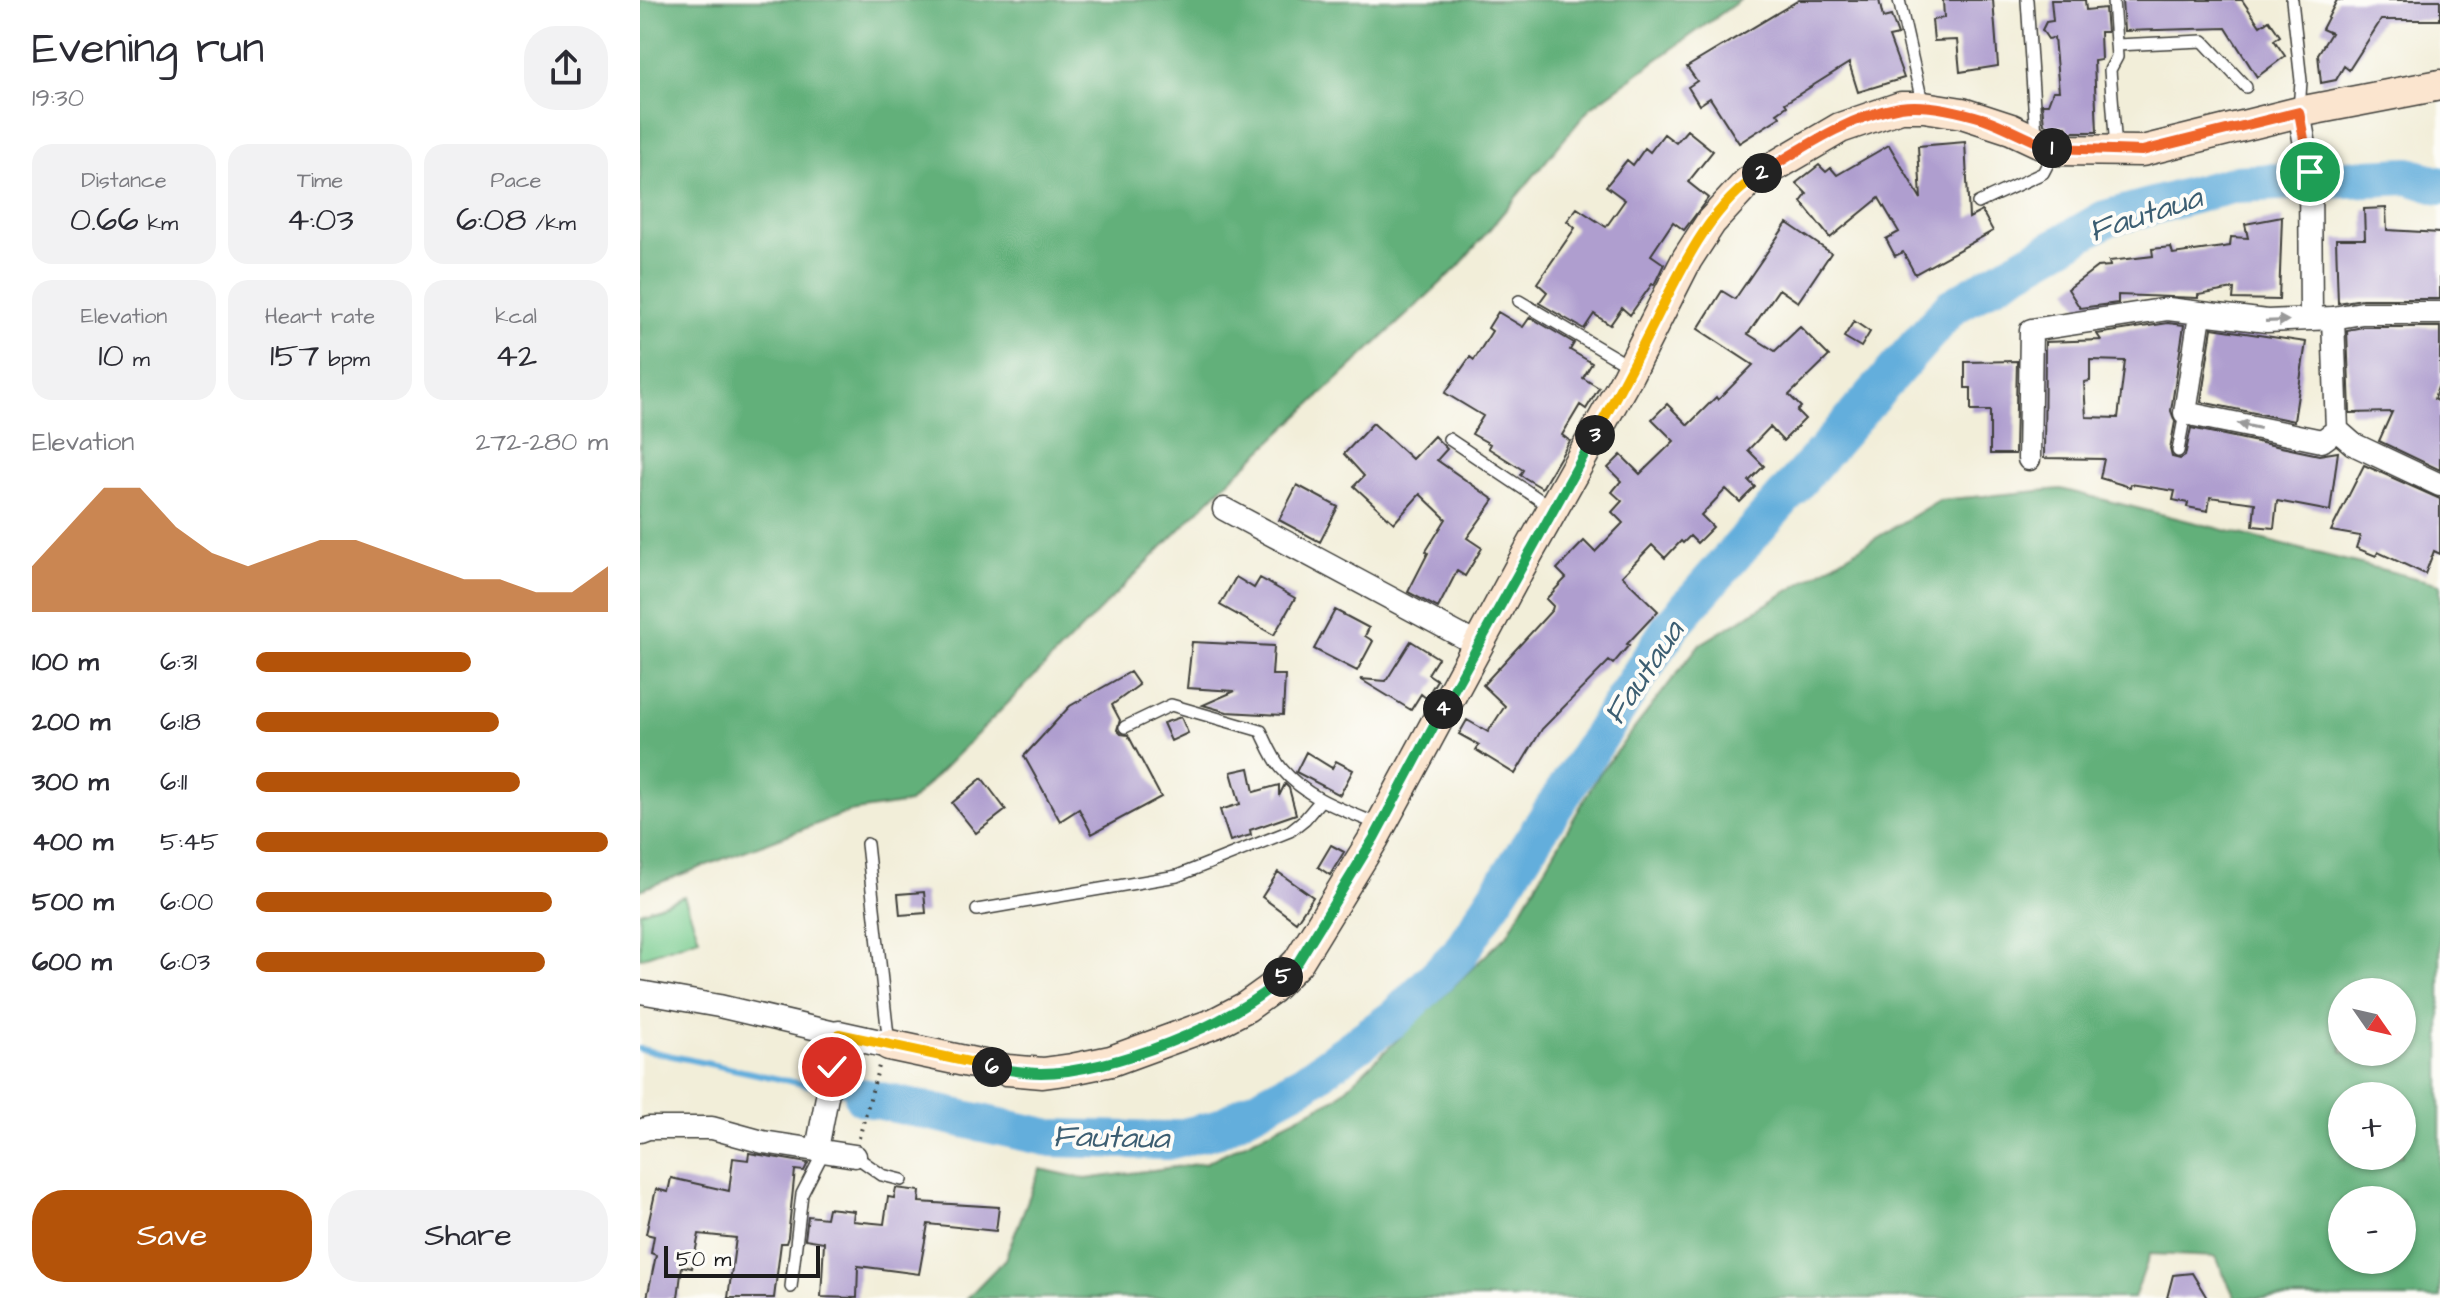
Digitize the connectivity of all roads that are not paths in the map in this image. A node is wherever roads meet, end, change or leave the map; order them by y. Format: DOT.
graph roads {
  1 [pos="1899,0"];
  2 [pos="2027,0"];
  3 [pos="2113,0"];
  4 [pos="2292,0"];
  5 [pos="2116,45"];
  6 [pos="2440,85"];
  7 [pos="2246,87"];
  8 [pos="1924,107"];
  9 [pos="2299,112"];
  10 [pos="2046,145"];
  11 [pos="2116,151"];
  12 [pos="1978,203"];
  13 [pos="1519,301"];
  14 [pos="2440,313"];
  15 [pos="2200,315"];
  16 [pos="2322,318"];
  17 [pos="1631,368"];
  18 [pos="2185,413"];
  19 [pos="2337,430"];
  20 [pos="1449,439"];
  21 [pos="2178,451"];
  22 [pos="2029,459"];
  23 [pos="2440,485"];
  24 [pos="1224,509"];
  25 [pos="1553,509"];
  26 [pos="1478,645"];
  27 [pos="1125,727"];
  28 [pos="1321,800"];
  29 [pos="1381,826"];
  30 [pos="867,844"];
  31 [pos="977,910"];
  32 [pos="640,992"];
  33 [pos="839,1034"];
  34 [pos="883,1058"];
  35 [pos="640,1131"];
  36 [pos="858,1145"];
  37 [pos="821,1150"];
  38 [pos="902,1180"];
  39 [pos="791,1287"];
  1 -- 8 [label="lane"];
  2 -- 10 [label="lane"];
  3 -- 5 [label="lane"];
  4 -- 9 [label="lane"];
  5 -- 7 [label="lane"];
  5 -- 11 [label="lane"];
  6 -- 9 [label="main road"];
  8 -- 10 [label="main road"];
  8 -- 17 [label="main road"];
  9 -- 11 [label="main road"];
  9 -- 16 [label="street"];
  10 -- 11 [label="main road"];
  10 -- 12 [label="lane"];
  13 -- 17 [label="lane"];
  14 -- 16 [label="street"];
  15 -- 16 [label="street, one-way"];
  15 -- 18 [label="street"];
  15 -- 22 [label="street"];
  16 -- 19 [label="street"];
  17 -- 25 [label="main road"];
  19 -- 18 [label="street, one-way"];
  18 -- 21 [label="lane"];
  19 -- 23 [label="street"];
  20 -- 25 [label="lane"];
  24 -- 26 [label="street"];
  25 -- 26 [label="main road"];
  26 -- 29 [label="main road"];
  27 -- 28 [label="lane"];
  28 -- 29 [label="lane"];
  28 -- 31 [label="lane"];
  29 -- 34 [label="main road"];
  30 -- 34 [label="lane"];
  32 -- 33 [label="street"];
  33 -- 34 [label="street"];
  33 -- 37 [label="street"];
  35 -- 37 [label="street"];
  36 -- 37 [label="street"];
  36 -- 38 [label="lane"];
  37 -- 39 [label="lane"];
}
